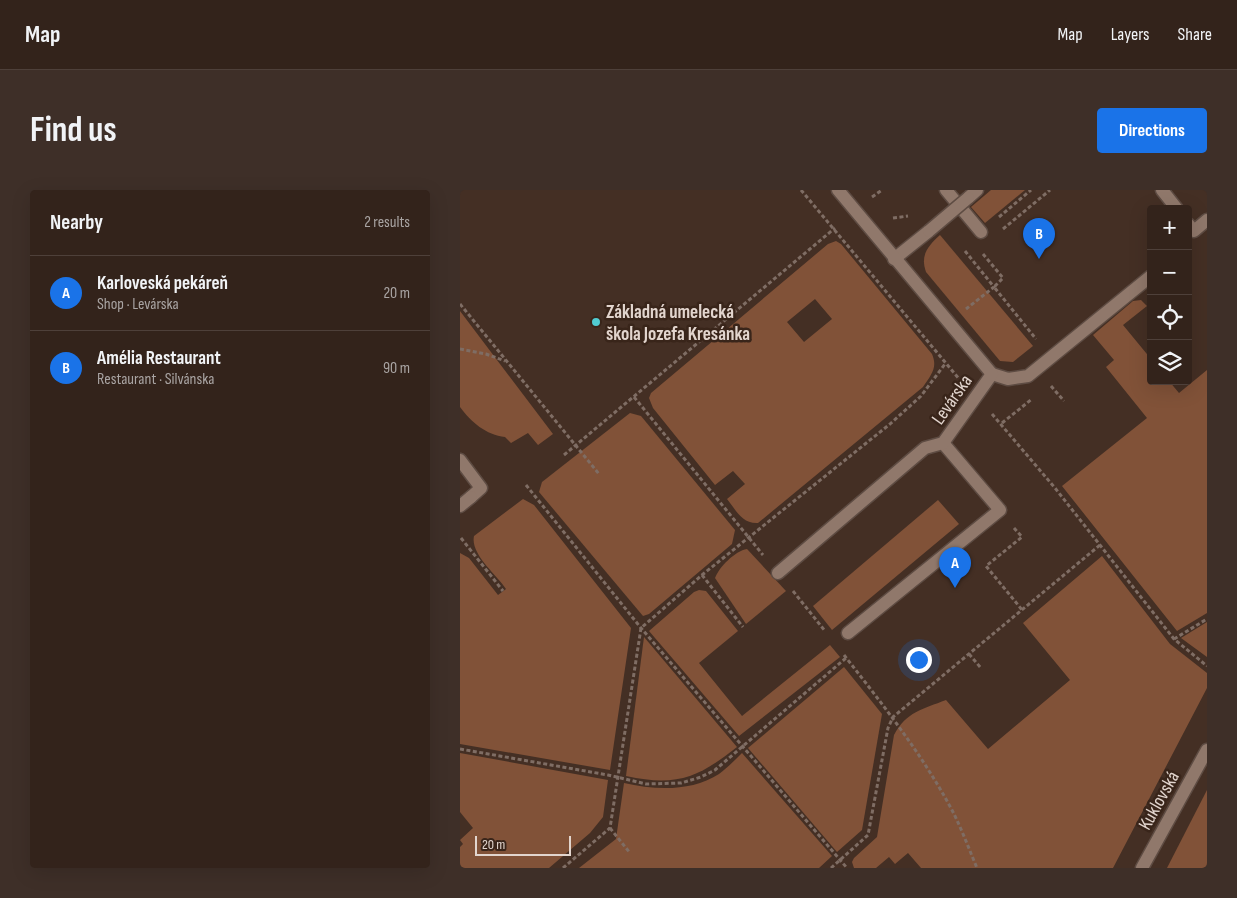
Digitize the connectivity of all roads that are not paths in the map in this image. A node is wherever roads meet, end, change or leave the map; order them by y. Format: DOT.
graph roads {
  1 [pos="838,190"];
  2 [pos="946,190"];
  3 [pos="1162,190"];
  4 [pos="973,194"];
  5 [pos="1174,205"];
  6 [pos="1207,220"];
  7 [pos="1192,230"];
  8 [pos="982,232"];
  9 [pos="894,259"];
  10 [pos="1147,279"];
  11 [pos="992,374"];
  12 [pos="943,444"];
  13 [pos="460,460"];
  14 [pos="460,506"];
  15 [pos="778,573"];
  16 [pos="848,633"];
  17 [pos="1207,750"];
  18 [pos="1142,868"];
  1 -- 9 [label="street, Levárska"];
  2 -- 8 [label="street"];
  3 -- 5 [label="street"];
  4 -- 9 [label="street, bridge"];
  6 -- 7 [label="street"];
  9 -- 11 [label="street, Levárska"];
  10 -- 11 [label="street"];
  11 -- 12 [label="street, Levárska"];
  12 -- 15 [label="street, Levárska"];
  12 -- 16 [label="street"];
  13 -- 14 [label="street"];
  17 -- 18 [label="street, Kuklovská"];
}
